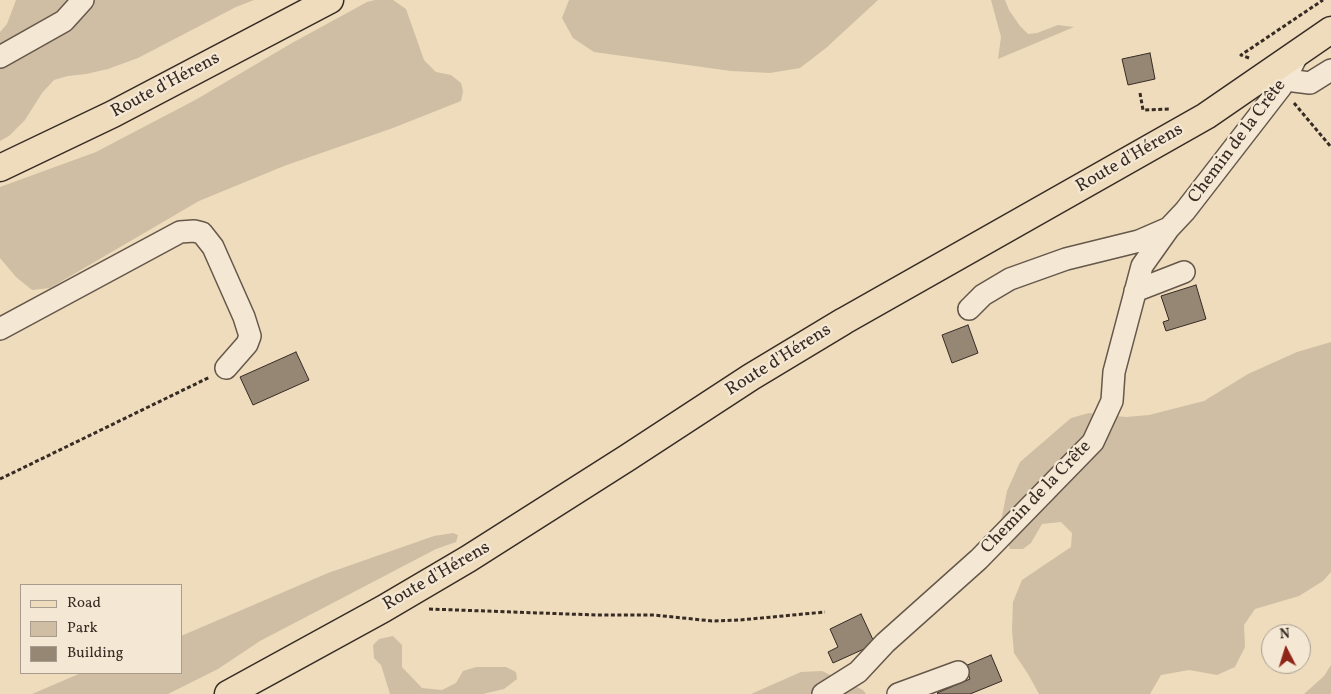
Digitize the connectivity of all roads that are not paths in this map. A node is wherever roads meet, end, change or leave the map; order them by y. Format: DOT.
graph roads {
  1 [pos="83,0"];
  2 [pos="330,0"];
  3 [pos="1331,30"];
  4 [pos="0,57"];
  5 [pos="1331,70"];
  6 [pos="1281,78"];
  7 [pos="0,168"];
  8 [pos="1169,228"];
  9 [pos="1184,272"];
  10 [pos="1136,291"];
  11 [pos="969,309"];
  12 [pos="0,329"];
  13 [pos="226,368"];
  14 [pos="958,672"];
  15 [pos="228,694"];
  16 [pos="823,694"];
  17 [pos="898,694"];
  1 -- 4 [label="street"];
  2 -- 7 [label="main road, Route d'Hérens"];
  3 -- 6 [label="main road, Route d'Hérens"];
  5 -- 6 [label="street"];
  6 -- 8 [label="street, Chemin de la Crête"];
  6 -- 15 [label="main road, Route d'Hérens"];
  8 -- 10 [label="street, Chemin de la Crête"];
  8 -- 11 [label="street"];
  9 -- 10 [label="street"];
  10 -- 16 [label="street, Chemin de la Crête"];
  12 -- 13 [label="street"];
  14 -- 17 [label="street"];
}
